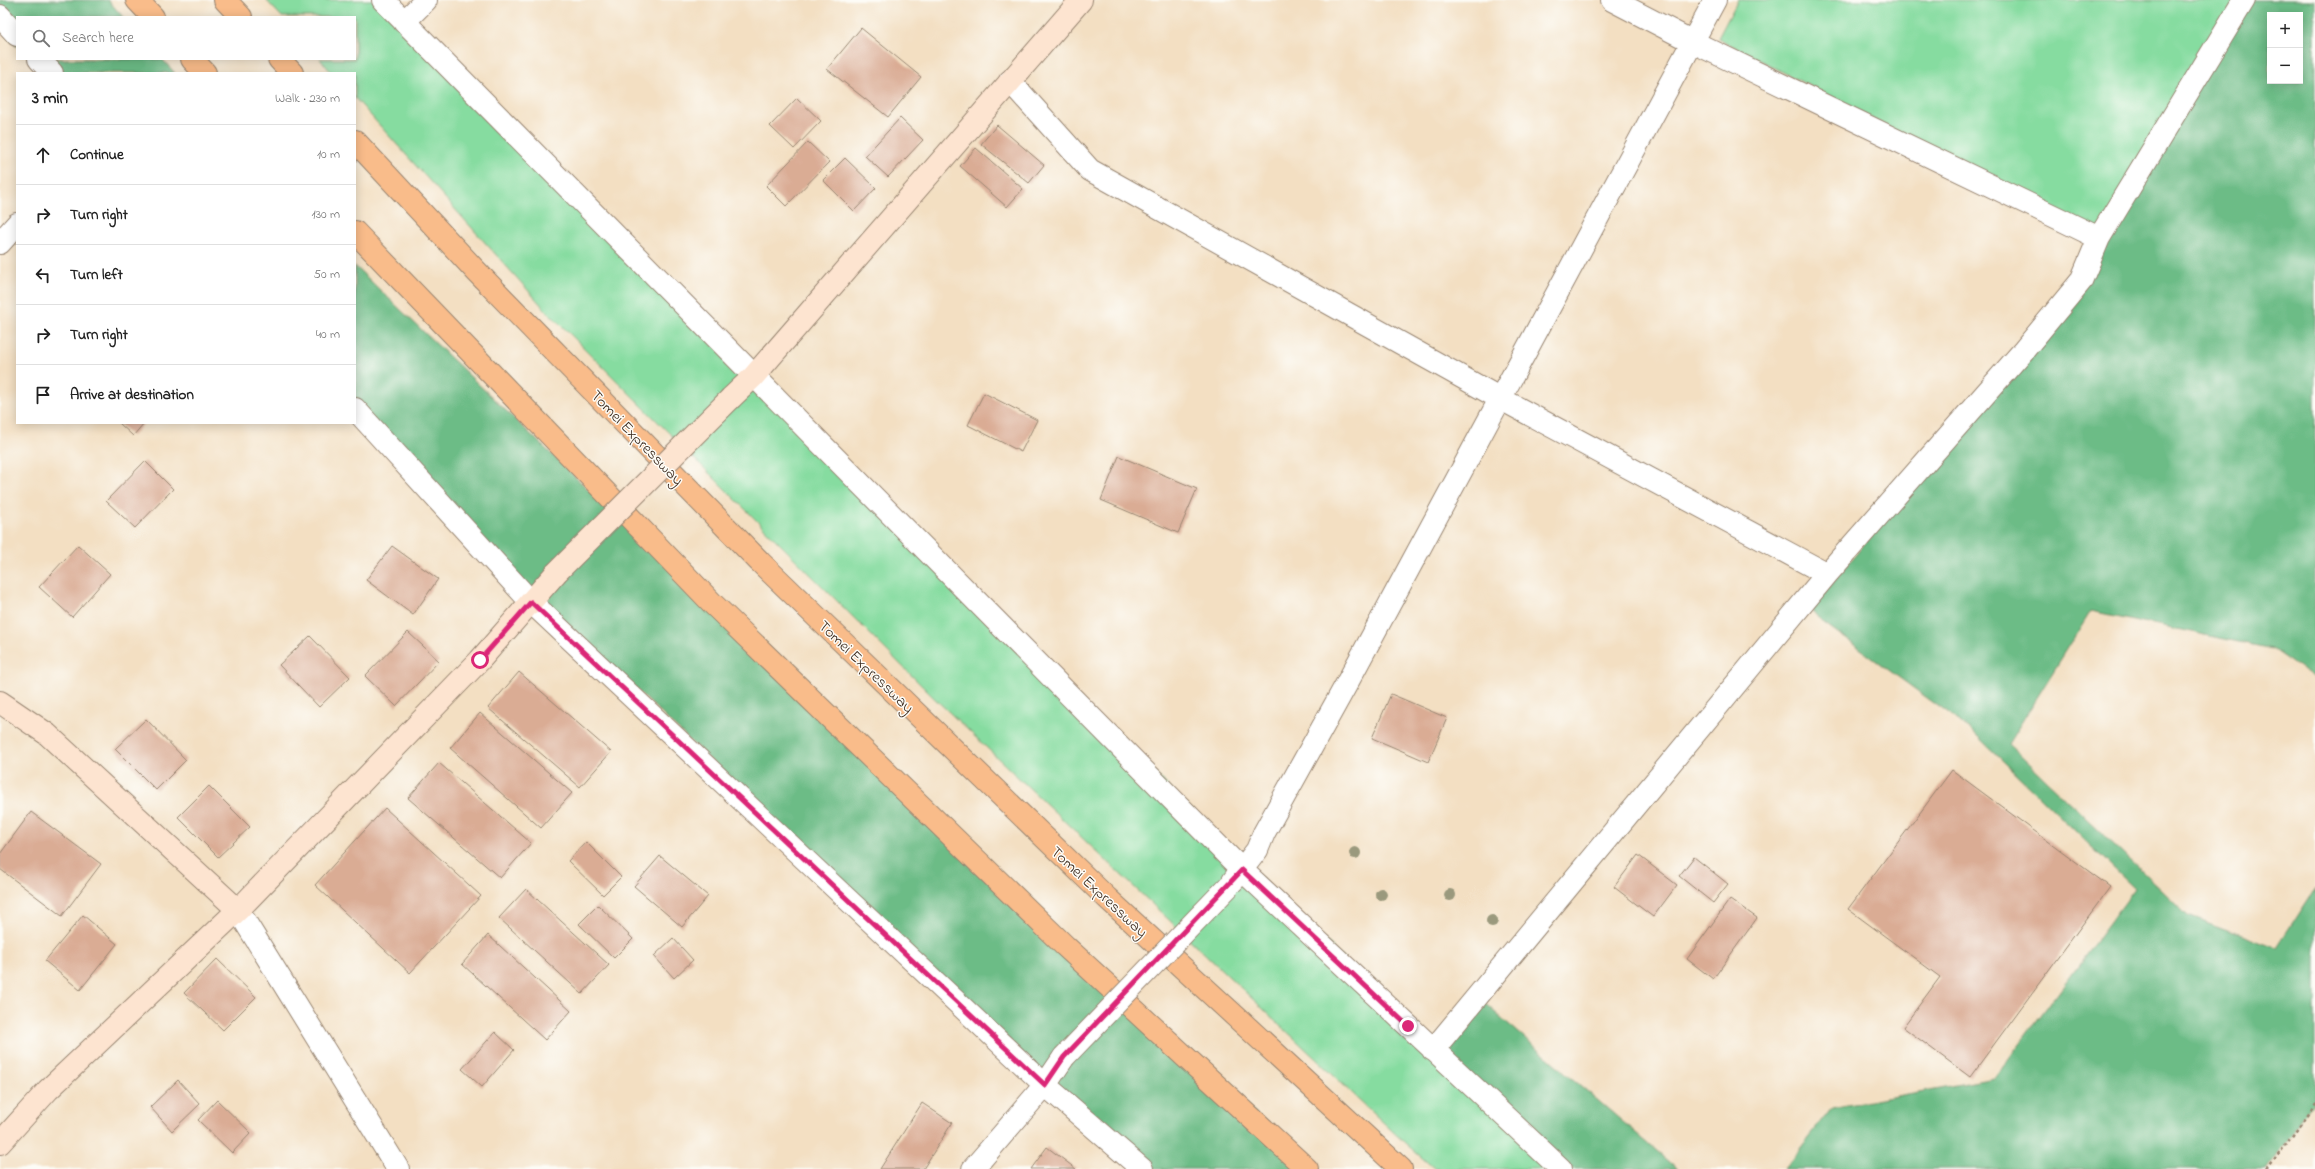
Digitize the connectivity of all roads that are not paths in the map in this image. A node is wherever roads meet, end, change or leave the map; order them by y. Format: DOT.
graph roads {
  1 [pos="137,0"];
  2 [pos="225,0"];
  3 [pos="383,0"];
  4 [pos="426,0"];
  5 [pos="1081,0"];
  6 [pos="1612,0"];
  7 [pos="1715,0"];
  8 [pos="2244,0"];
  9 [pos="0,16"];
  10 [pos="151,16"];
  11 [pos="239,16"];
  12 [pos="404,22"];
  13 [pos="16,34"];
  14 [pos="1693,42"];
  15 [pos="40,60"];
  16 [pos="193,60"];
  17 [pos="280,60"];
  18 [pos="51,72"];
  19 [pos="204,72"];
  20 [pos="291,72"];
  21 [pos="1010,81"];
  22 [pos="356,141"];
  23 [pos="16,225"];
  24 [pos="356,233"];
  25 [pos="2099,238"];
  26 [pos="0,242"];
  27 [pos="753,377"];
  28 [pos="1501,399"];
  29 [pos="356,409"];
  30 [pos="1827,574"];
  31 [pos="531,602"];
  32 [pos="0,702"];
  33 [pos="1235,878"];
  34 [pos="238,910"];
  35 [pos="1434,1050"];
  36 [pos="1045,1085"];
  37 [pos="0,1143"];
  38 [pos="398,1169"];
  39 [pos="973,1169"];
  40 [pos="1142,1169"];
  41 [pos="1307,1169"];
  42 [pos="1401,1169"];
  43 [pos="1561,1169"];
  1 -- 10 [label="highway"];
  2 -- 11 [label="highway"];
  3 -- 12 [label="street"];
  4 -- 12 [label="street"];
  5 -- 21 [label="street"];
  6 -- 14 [label="street"];
  7 -- 14 [label="street"];
  8 -- 25 [label="street"];
  9 -- 13 [label="street"];
  12 -- 27 [label="street"];
  14 -- 25 [label="street"];
  14 -- 28 [label="street"];
  15 -- 18 [label="street"];
  16 -- 19 [label="highway"];
  17 -- 20 [label="highway"];
  21 -- 27 [label="street"];
  21 -- 28 [label="street"];
  22 -- 42 [label="highway, Tomei Expressway"];
  23 -- 26 [label="street"];
  24 -- 41 [label="highway"];
  25 -- 30 [label="street"];
  27 -- 31 [label="street, bridge"];
  27 -- 33 [label="street"];
  28 -- 30 [label="street"];
  28 -- 33 [label="street"];
  29 -- 31 [label="street"];
  30 -- 35 [label="street"];
  31 -- 34 [label="street"];
  31 -- 36 [label="street"];
  32 -- 34 [label="street"];
  33 -- 35 [label="street"];
  33 -- 36 [label="street, bridge"];
  34 -- 37 [label="street"];
  34 -- 38 [label="street"];
  35 -- 43 [label="street"];
  36 -- 39 [label="street"];
  36 -- 40 [label="street"];
}
